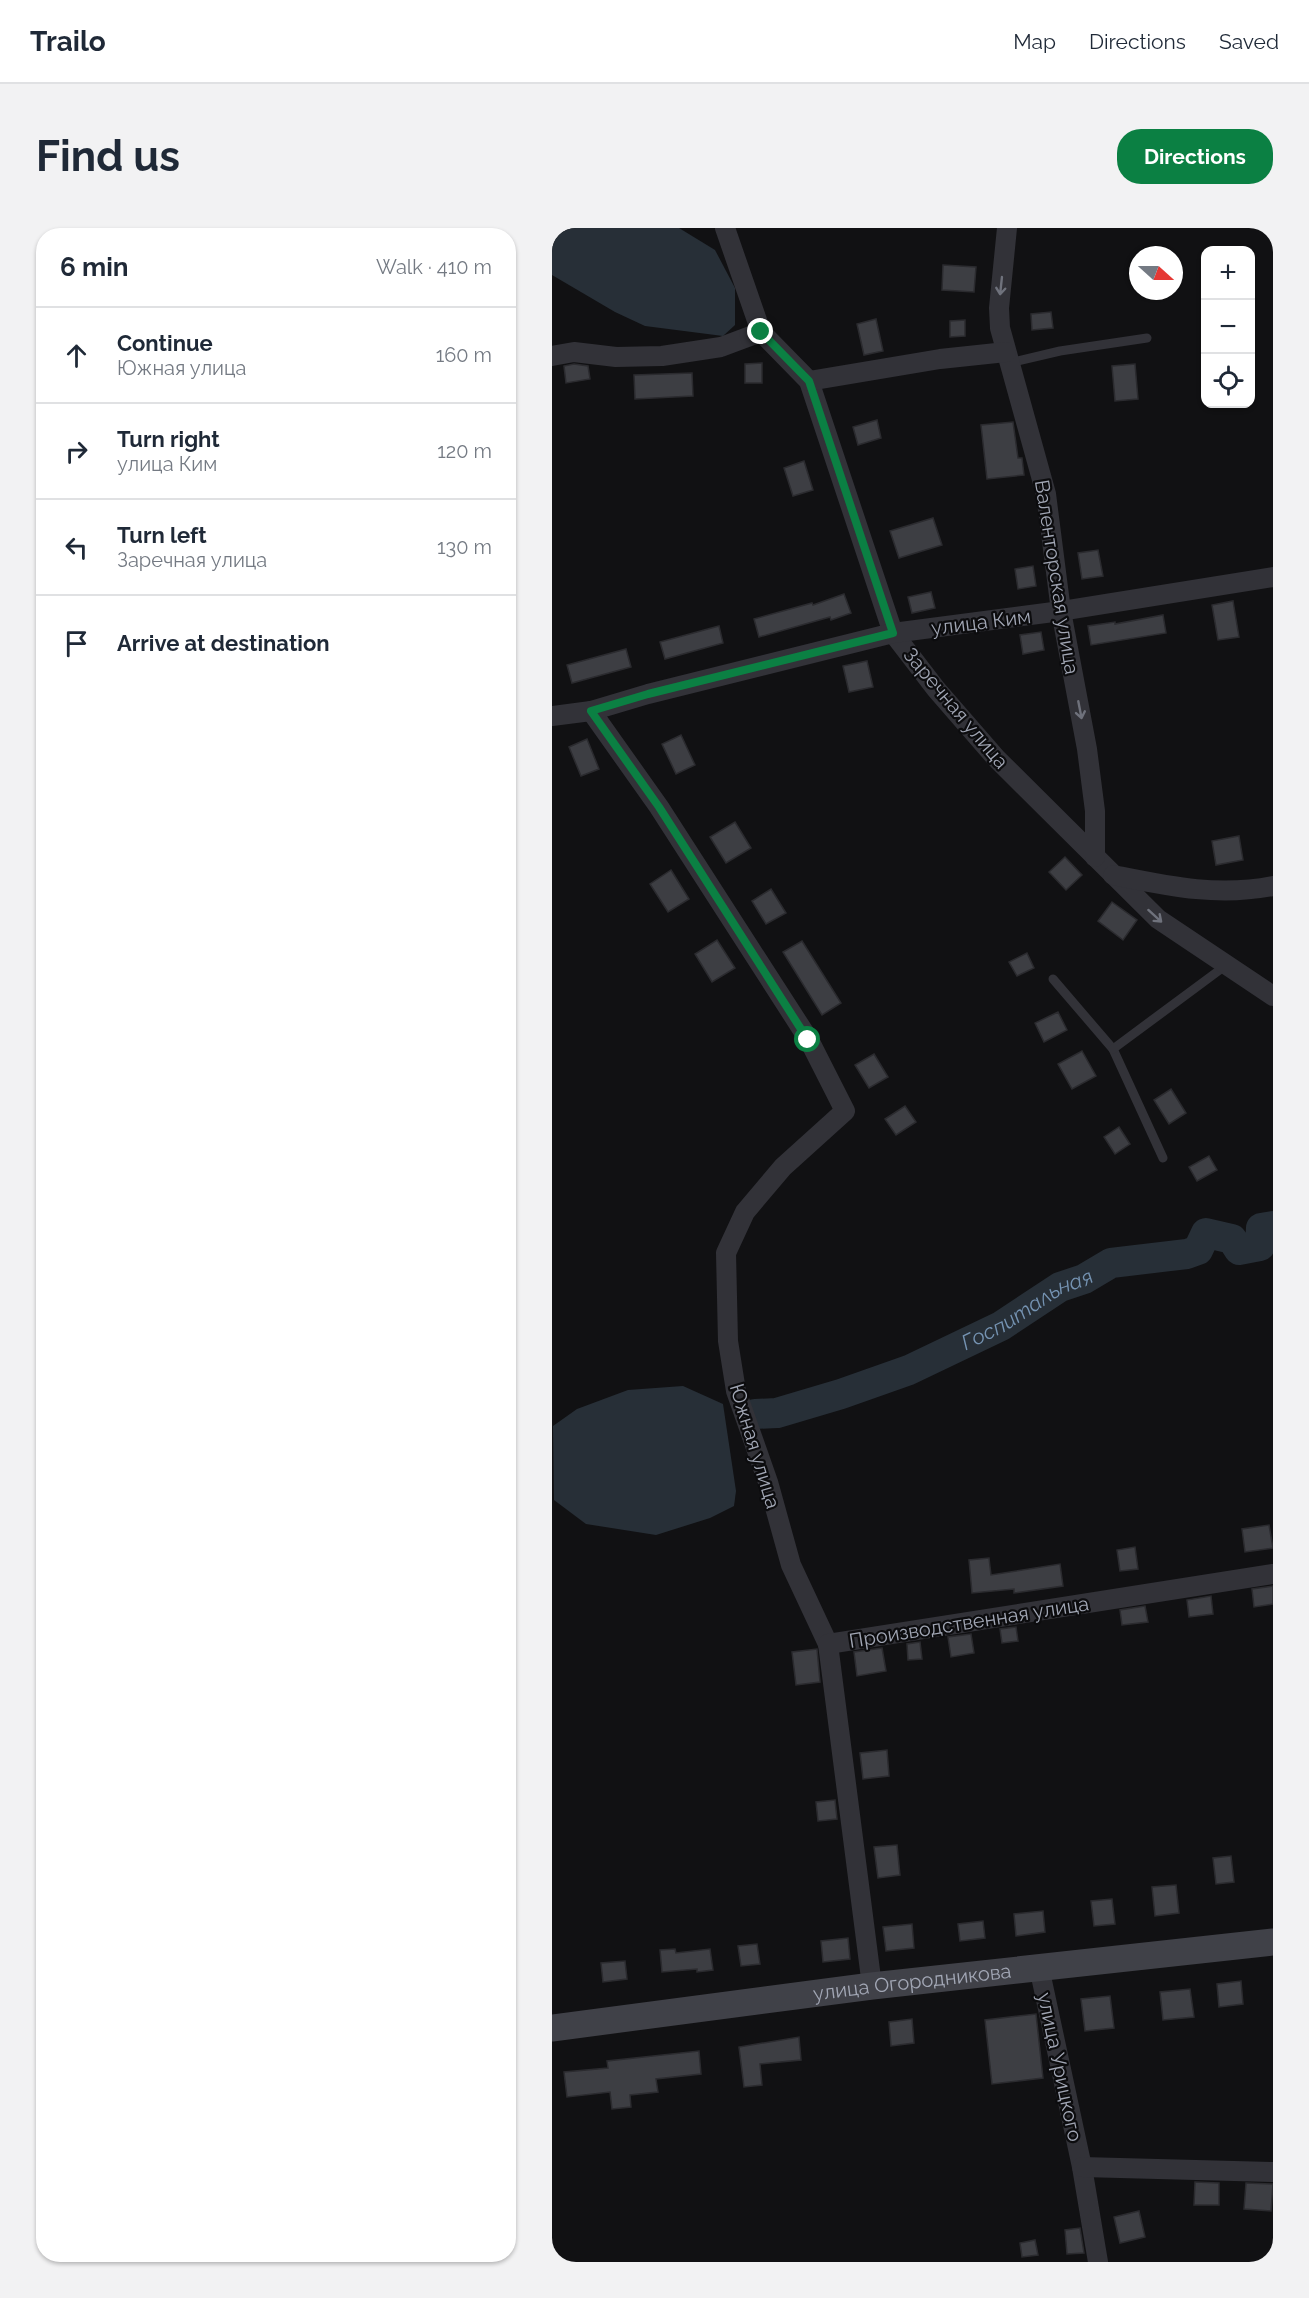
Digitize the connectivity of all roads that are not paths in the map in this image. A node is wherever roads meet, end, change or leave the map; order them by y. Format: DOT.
graph roads {
  1 [pos="725,228"];
  2 [pos="1007,228"];
  3 [pos="761,332"];
  4 [pos="1147,338"];
  5 [pos="552,356"];
  6 [pos="1008,358"];
  7 [pos="809,381"];
  8 [pos="1273,577"];
  9 [pos="1060,611"];
  10 [pos="893,633"];
  11 [pos="591,711"];
  12 [pos="552,716"];
  13 [pos="1095,857"];
  14 [pos="1113,875"];
  15 [pos="1273,886"];
  16 [pos="1225,966"];
  17 [pos="1053,979"];
  18 [pos="1273,996"];
  19 [pos="1113,1049"];
  20 [pos="1163,1158"];
  21 [pos="1273,1574"];
  22 [pos="828,1644"];
  23 [pos="1273,1942"];
  24 [pos="1039,1967"];
  25 [pos="872,1986"];
  26 [pos="552,2028"];
  27 [pos="1082,2167"];
  28 [pos="1273,2172"];
  29 [pos="1098,2262"];
  1 -- 3 [label="street"];
  2 -- 6 [label="street, Валенторская улица, one-way"];
  3 -- 5 [label="street"];
  3 -- 7 [label="street, Заречная улица"];
  4 -- 6 [label="lane"];
  6 -- 7 [label="street"];
  6 -- 9 [label="street, Валенторская улица"];
  7 -- 10 [label="street, Заречная улица"];
  8 -- 9 [label="street, улица Ким"];
  9 -- 10 [label="street, улица Ким"];
  9 -- 13 [label="street, Валенторская улица, one-way"];
  10 -- 11 [label="street, улица Ким"];
  10 -- 13 [label="street, Заречная улица"];
  11 -- 12 [label="street, улица Ким"];
  11 -- 22 [label="street, Южная улица"];
  13 -- 14 [label="street, Заречная улица"];
  14 -- 15 [label="street"];
  14 -- 16 [label="street, Заречная улица, one-way"];
  16 -- 18 [label="street, Заречная улица"];
  16 -- 19 [label="lane"];
  17 -- 19 [label="lane"];
  19 -- 20 [label="lane"];
  21 -- 22 [label="street, Производственная улица"];
  22 -- 25 [label="street, Производственная улица"];
  23 -- 24 [label="street, улица Огородникова"];
  24 -- 25 [label="street, улица Огородникова"];
  24 -- 27 [label="street, улица Урицкого"];
  25 -- 26 [label="street, улица Огородникова"];
  27 -- 28 [label="street, улица Урицкого"];
  27 -- 29 [label="street, улица Урицкого"];
}
